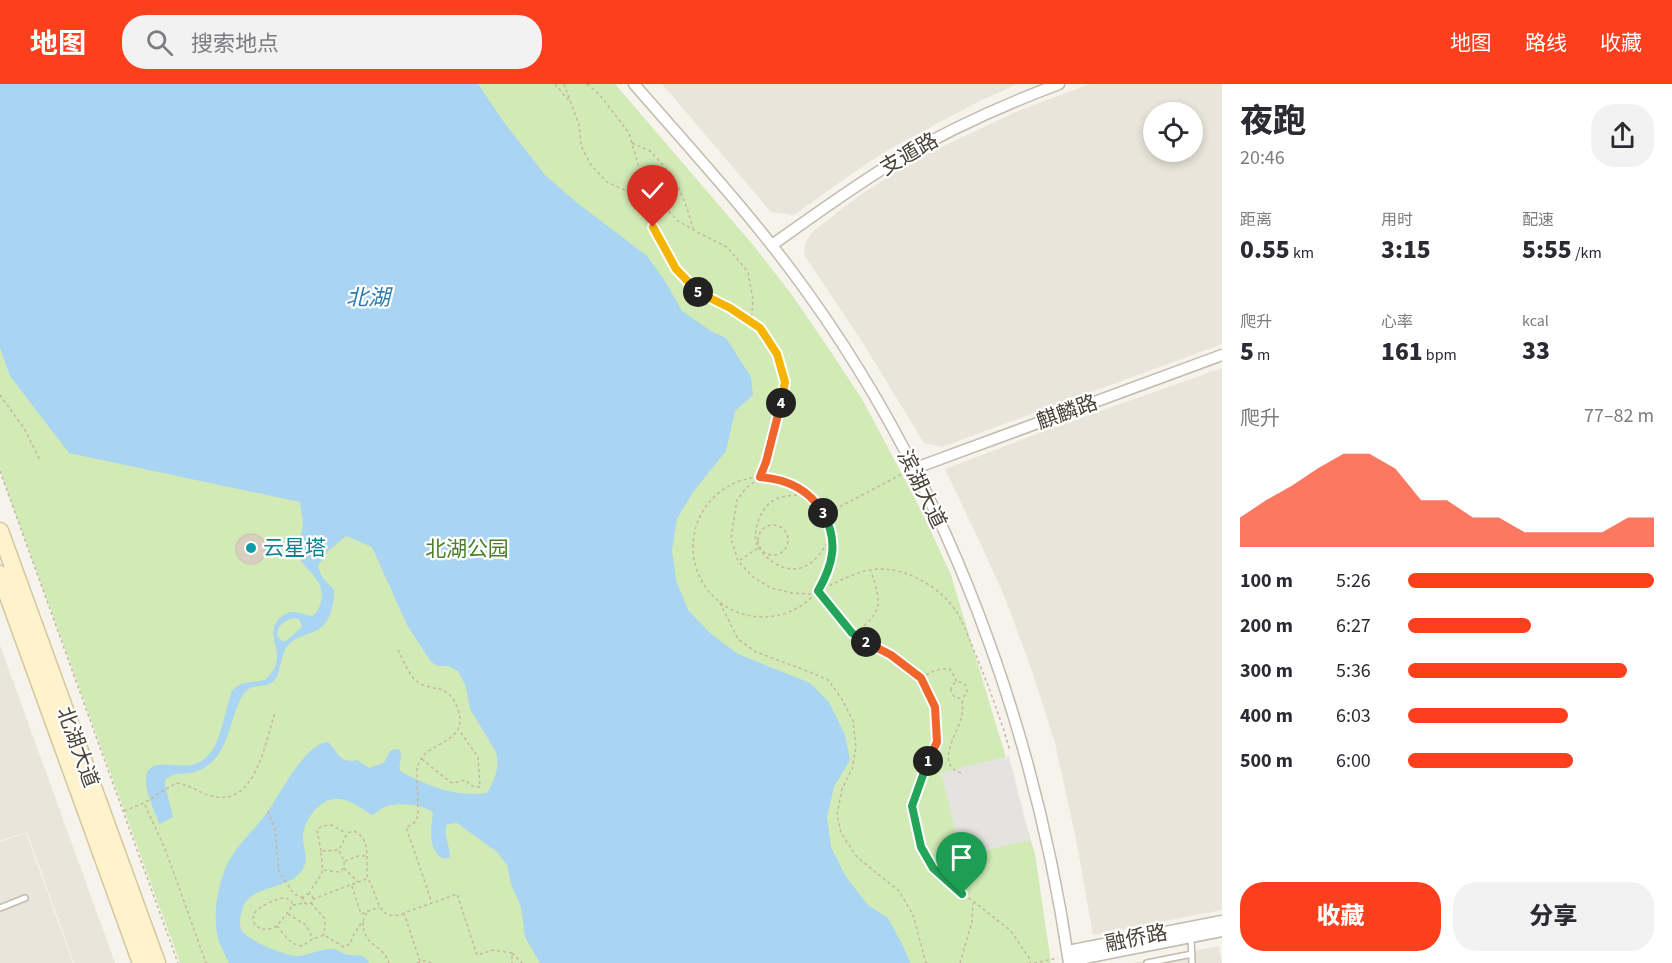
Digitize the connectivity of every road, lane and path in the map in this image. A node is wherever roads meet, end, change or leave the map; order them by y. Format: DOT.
graph roads {
  1 [pos="555,84"];
  2 [pos="564,84"];
  3 [pos="587,84"];
  4 [pos="634,84"];
  5 [pos="643,84"];
  6 [pos="1059,84"];
  7 [pos="572,105"];
  8 [pos="631,142"];
  9 [pos="646,196"];
  10 [pos="693,230"];
  11 [pos="774,244"];
  12 [pos="751,322"];
  13 [pos="1222,355"];
  14 [pos="0,395"];
  15 [pos="40,460"];
  16 [pos="916,468"];
  17 [pos="0,471"];
  18 [pos="760,477"];
  19 [pos="809,495"];
  20 [pos="824,515"];
  21 [pos="0,531"];
  22 [pos="831,533"];
  23 [pos="759,548"];
  24 [pos="738,561"];
  25 [pos="870,570"];
  26 [pos="0,574"];
  27 [pos="818,591"];
  28 [pos="720,603"];
  29 [pos="854,635"];
  30 [pos="398,650"];
  31 [pos="921,678"];
  32 [pos="957,682"];
  33 [pos="962,698"];
  34 [pos="275,713"];
  35 [pos="459,729"];
  36 [pos="1010,751"];
  37 [pos="421,758"];
  38 [pos="961,773"];
  39 [pos="144,803"];
  40 [pos="268,811"];
  41 [pos="123,812"];
  42 [pos="347,834"];
  43 [pos="981,847"];
  44 [pos="338,850"];
  45 [pos="321,851"];
  46 [pos="367,856"];
  47 [pos="344,861"];
  48 [pos="344,868"];
  49 [pos="322,869"];
  50 [pos="369,879"];
  51 [pos="358,882"];
  52 [pos="351,885"];
  53 [pos="309,894"];
  54 [pos="962,894"];
  55 [pos="25,898"];
  56 [pos="303,898"];
  57 [pos="313,899"];
  58 [pos="973,901"];
  59 [pos="305,903"];
  60 [pos="311,903"];
  61 [pos="432,903"];
  62 [pos="292,905"];
  63 [pos="380,907"];
  64 [pos="0,908"];
  65 [pos="367,912"];
  66 [pos="404,913"];
  67 [pos="287,914"];
  68 [pos="363,921"];
  69 [pos="1222,921"];
  70 [pos="277,926"];
  71 [pos="1222,931"];
  72 [pos="324,935"];
  73 [pos="1191,937"];
  74 [pos="313,939"];
  75 [pos="512,953"];
  76 [pos="1192,954"];
  77 [pos="1072,958"];
  78 [pos="418,962"];
  79 [pos="141,963"];
  80 [pos="156,963"];
  81 [pos="178,963"];
  82 [pos="206,963"];
  83 [pos="389,963"];
  84 [pos="431,963"];
  85 [pos="513,963"];
  86 [pos="522,963"];
  87 [pos="926,963"];
  88 [pos="960,963"];
  89 [pos="1030,963"];
  90 [pos="1034,963"];
  91 [pos="1147,963"];
  92 [pos="1192,963"];
  1 -- 7 [label="path"];
  2 -- 7 [label="path"];
  3 -- 8 [label="path"];
  4 -- 11 [label="street, 滨湖大道"];
  5 -- 11 [label="street, 滨湖大道"];
  6 -- 11 [label="street, 支遁路"];
  7 -- 9 [label="path"];
  8 -- 9 [label="path"];
  8 -- 10 [label="path"];
  9 -- 10 [label="path"];
  9 -- 12 [label="path"];
  10 -- 12 [label="path"];
  11 -- 16 [label="street, 滨湖大道"];
  12 -- 18 [label="path"];
  13 -- 16 [label="street, 麒麟路"];
  14 -- 15 [label="path"];
  16 -- 20 [label="path"];
  16 -- 77 [label="street, 滨湖大道"];
  17 -- 41 [label="path"];
  18 -- 19 [label="path"];
  18 -- 24 [label="path"];
  18 -- 28 [label="path"];
  19 -- 20 [label="path"];
  19 -- 23 [label="path"];
  20 -- 22 [label="path"];
  21 -- 80 [label="main road, 北湖大道"];
  22 -- 23 [label="path"];
  22 -- 27 [label="path"];
  23 -- 23 [label="path"];
  23 -- 24 [label="path"];
  24 -- 27 [label="path"];
  25 -- 27 [label="path"];
  25 -- 29 [label="path"];
  25 -- 36 [label="path"];
  26 -- 79 [label="main road, 北湖大道"];
  27 -- 28 [label="path"];
  27 -- 29 [label="path"];
  28 -- 87 [label="path"];
  29 -- 31 [label="path"];
  30 -- 35 [label="path"];
  31 -- 32 [label="path"];
  31 -- 54 [label="path"];
  32 -- 33 [label="path"];
  32 -- 33 [label="path"];
  33 -- 38 [label="path"];
  34 -- 39 [label="path"];
  35 -- 37 [label="path"];
  35 -- 37 [label="path"];
  37 -- 61 [label="path"];
  39 -- 41 [label="path"];
  39 -- 82 [label="path"];
  40 -- 56 [label="path"];
  41 -- 81 [label="path"];
  42 -- 44 [label="path"];
  42 -- 45 [label="path"];
  42 -- 46 [label="path"];
  43 -- 54 [label="path"];
  44 -- 45 [label="path"];
  44 -- 47 [label="path"];
  45 -- 49 [label="path"];
  46 -- 47 [label="path"];
  46 -- 50 [label="path"];
  47 -- 48 [label="path"];
  48 -- 49 [label="path"];
  48 -- 51 [label="path"];
  49 -- 53 [label="path"];
  50 -- 51 [label="path"];
  50 -- 63 [label="path"];
  51 -- 52 [label="path"];
  52 -- 57 [label="path"];
  52 -- 65 [label="path"];
  53 -- 56 [label="path"];
  53 -- 57 [label="path"];
  54 -- 58 [label="path"];
  55 -- 64 [label="lane"];
  56 -- 59 [label="path"];
  57 -- 60 [label="path"];
  58 -- 88 [label="path"];
  58 -- 89 [label="path"];
  59 -- 60 [label="path"];
  59 -- 62 [label="path"];
  60 -- 72 [label="path"];
  61 -- 66 [label="path"];
  61 -- 75 [label="path"];
  62 -- 67 [label="path"];
  62 -- 70 [label="path"];
  63 -- 65 [label="path"];
  63 -- 66 [label="path"];
  65 -- 68 [label="path"];
  66 -- 78 [label="path"];
  67 -- 70 [label="path"];
  67 -- 74 [label="path"];
  68 -- 72 [label="path"];
  68 -- 83 [label="path"];
  69 -- 77 [label="street, 融侨路"];
  70 -- 74 [label="path"];
  71 -- 73 [label="street, 融侨路"];
  72 -- 74 [label="path"];
  73 -- 76 [label="lane"];
  73 -- 77 [label="street, 融侨路"];
  75 -- 85 [label="path"];
  75 -- 86 [label="path"];
  76 -- 91 [label="lane"];
  76 -- 92 [label="lane"];
  77 -- 90 [label="path"];
  78 -- 84 [label="path"];
}
